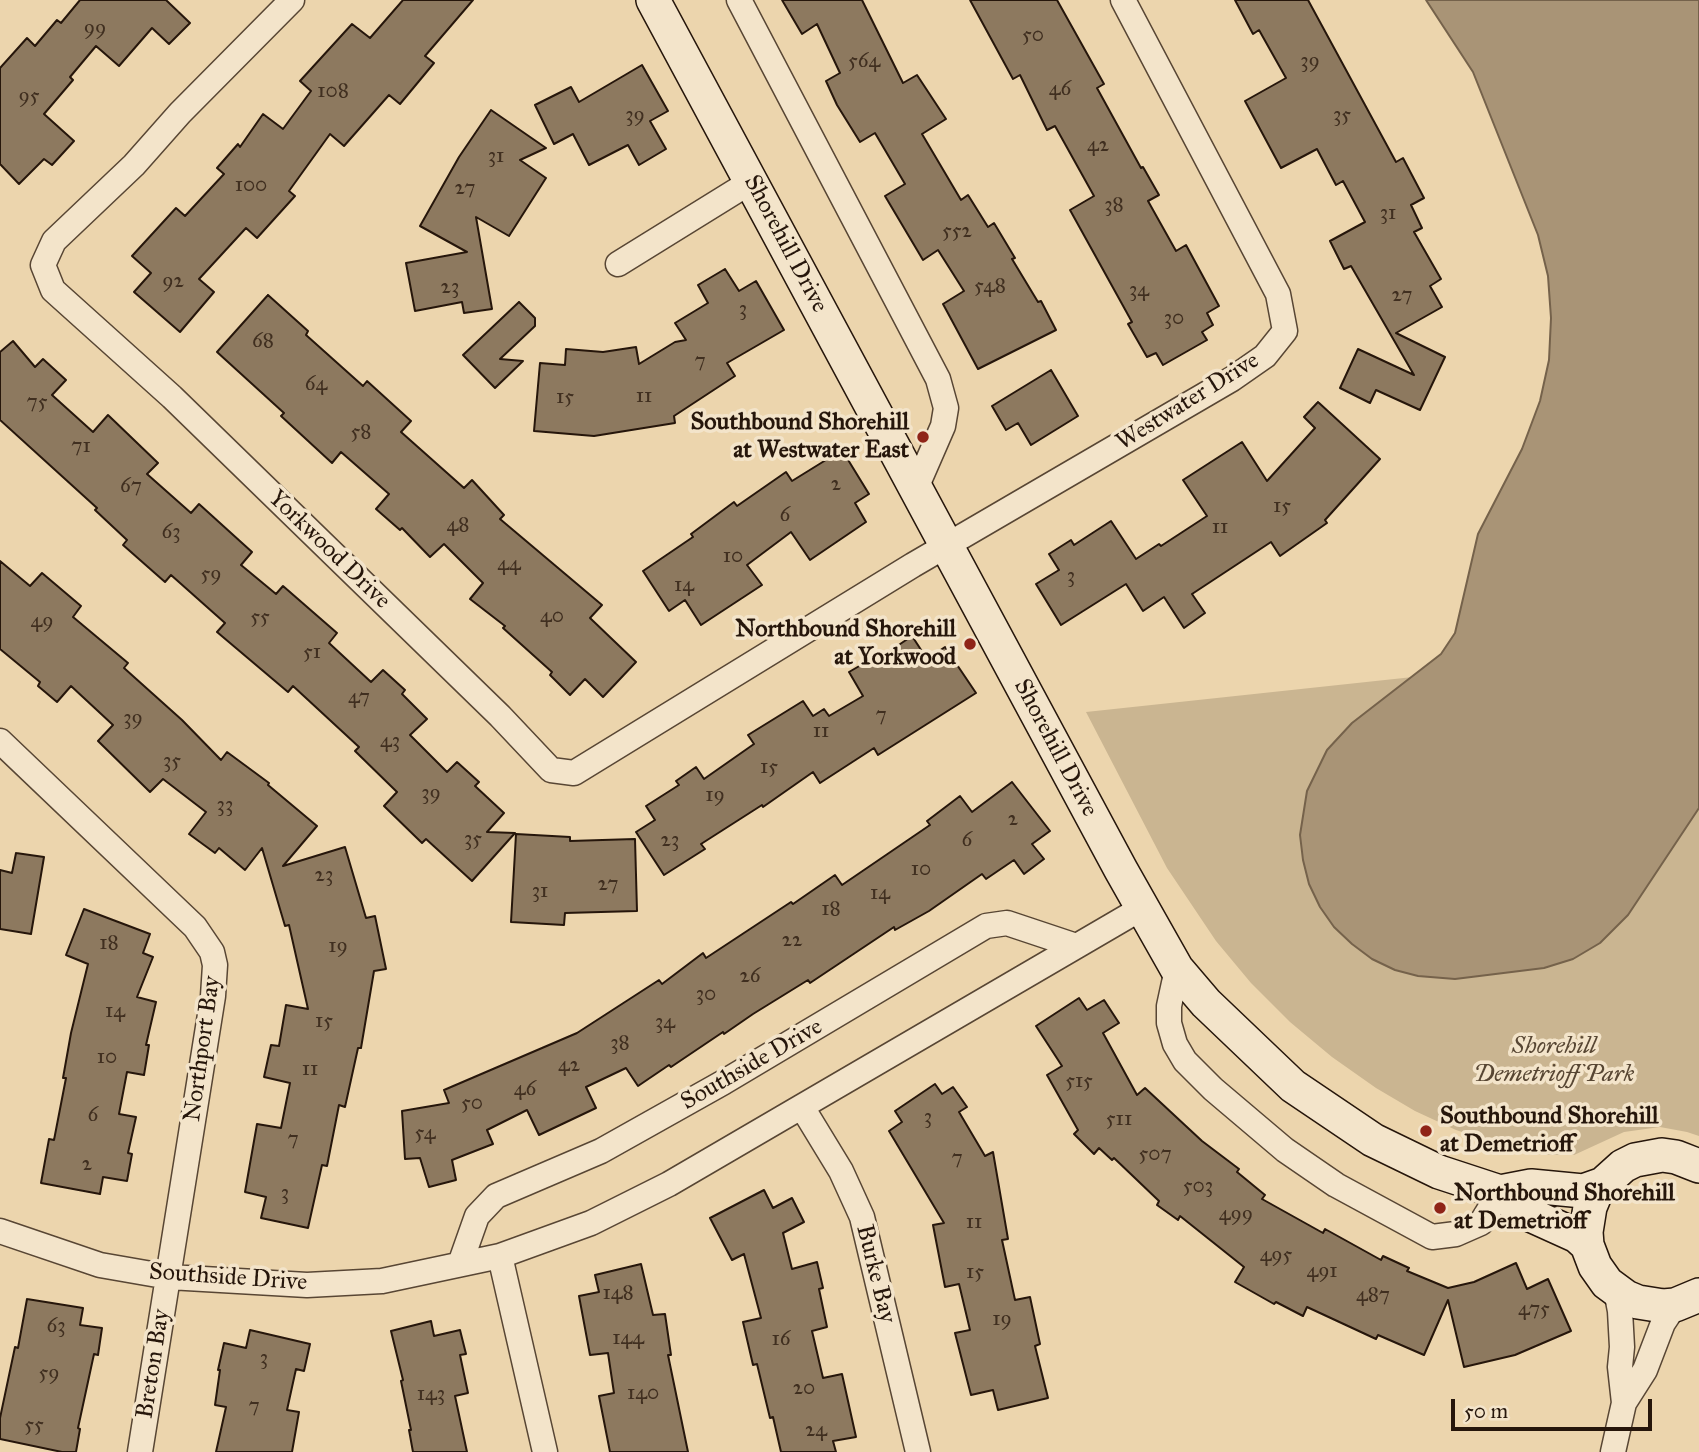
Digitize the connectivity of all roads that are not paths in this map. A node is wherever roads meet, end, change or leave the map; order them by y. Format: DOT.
graph roads {
  1 [pos="292,0"];
  2 [pos="653,0"];
  3 [pos="739,0"];
  4 [pos="1123,0"];
  5 [pos="751,181"];
  6 [pos="618,264"];
  7 [pos="916,488"];
  8 [pos="946,545"];
  9 [pos="0,741"];
  10 [pos="1142,908"];
  11 [pos="1076,946"];
  12 [pos="1177,969"];
  13 [pos="802,1107"];
  14 [pos="1699,1166"];
  15 [pos="1603,1184"];
  16 [pos="1500,1192"];
  17 [pos="0,1231"];
  18 [pos="1587,1245"];
  19 [pos="500,1256"];
  20 [pos="460,1264"];
  21 [pos="169,1277"];
  22 [pos="1616,1290"];
  23 [pos="1687,1300"];
  24 [pos="1623,1403"];
  25 [pos="140,1452"];
  26 [pos="545,1452"];
  27 [pos="918,1452"];
  28 [pos="1613,1452"];
  1 -- 8 [label="street, Yorkwood Drive"];
  2 -- 5 [label="street, Shorehill Drive"];
  3 -- 7 [label="street"];
  4 -- 8 [label="street, Westwater Drive"];
  5 -- 6 [label="street"];
  5 -- 7 [label="street, Shorehill Drive"];
  7 -- 8 [label="street, Shorehill Drive"];
  8 -- 10 [label="street, Shorehill Drive"];
  9 -- 21 [label="street, Northport Bay"];
  10 -- 11 [label="street, Southside Drive"];
  10 -- 12 [label="street, Shorehill Drive"];
  11 -- 13 [label="street, Southside Drive"];
  11 -- 20 [label="street, Southside Drive"];
  12 -- 16 [label="street, Shorehill Drive"];
  12 -- 16 [label="street"];
  13 -- 19 [label="street, Southside Drive"];
  13 -- 27 [label="street, Burke Bay"];
  14 -- 15 [label="street, Shorehill Drive"];
  15 -- 16 [label="street, Shorehill Drive"];
  15 -- 18 [label="street, Shorehill Drive"];
  16 -- 18 [label="street, Shorehill Drive"];
  17 -- 21 [label="street, Southside Drive"];
  18 -- 22 [label="street"];
  19 -- 20 [label="street, Southside Drive"];
  19 -- 26 [label="street"];
  20 -- 21 [label="street, Southside Drive"];
  21 -- 25 [label="street, Breton Bay"];
  22 -- 23 [label="street"];
  22 -- 24 [label="street"];
  23 -- 24 [label="street"];
  24 -- 28 [label="street"];
}
